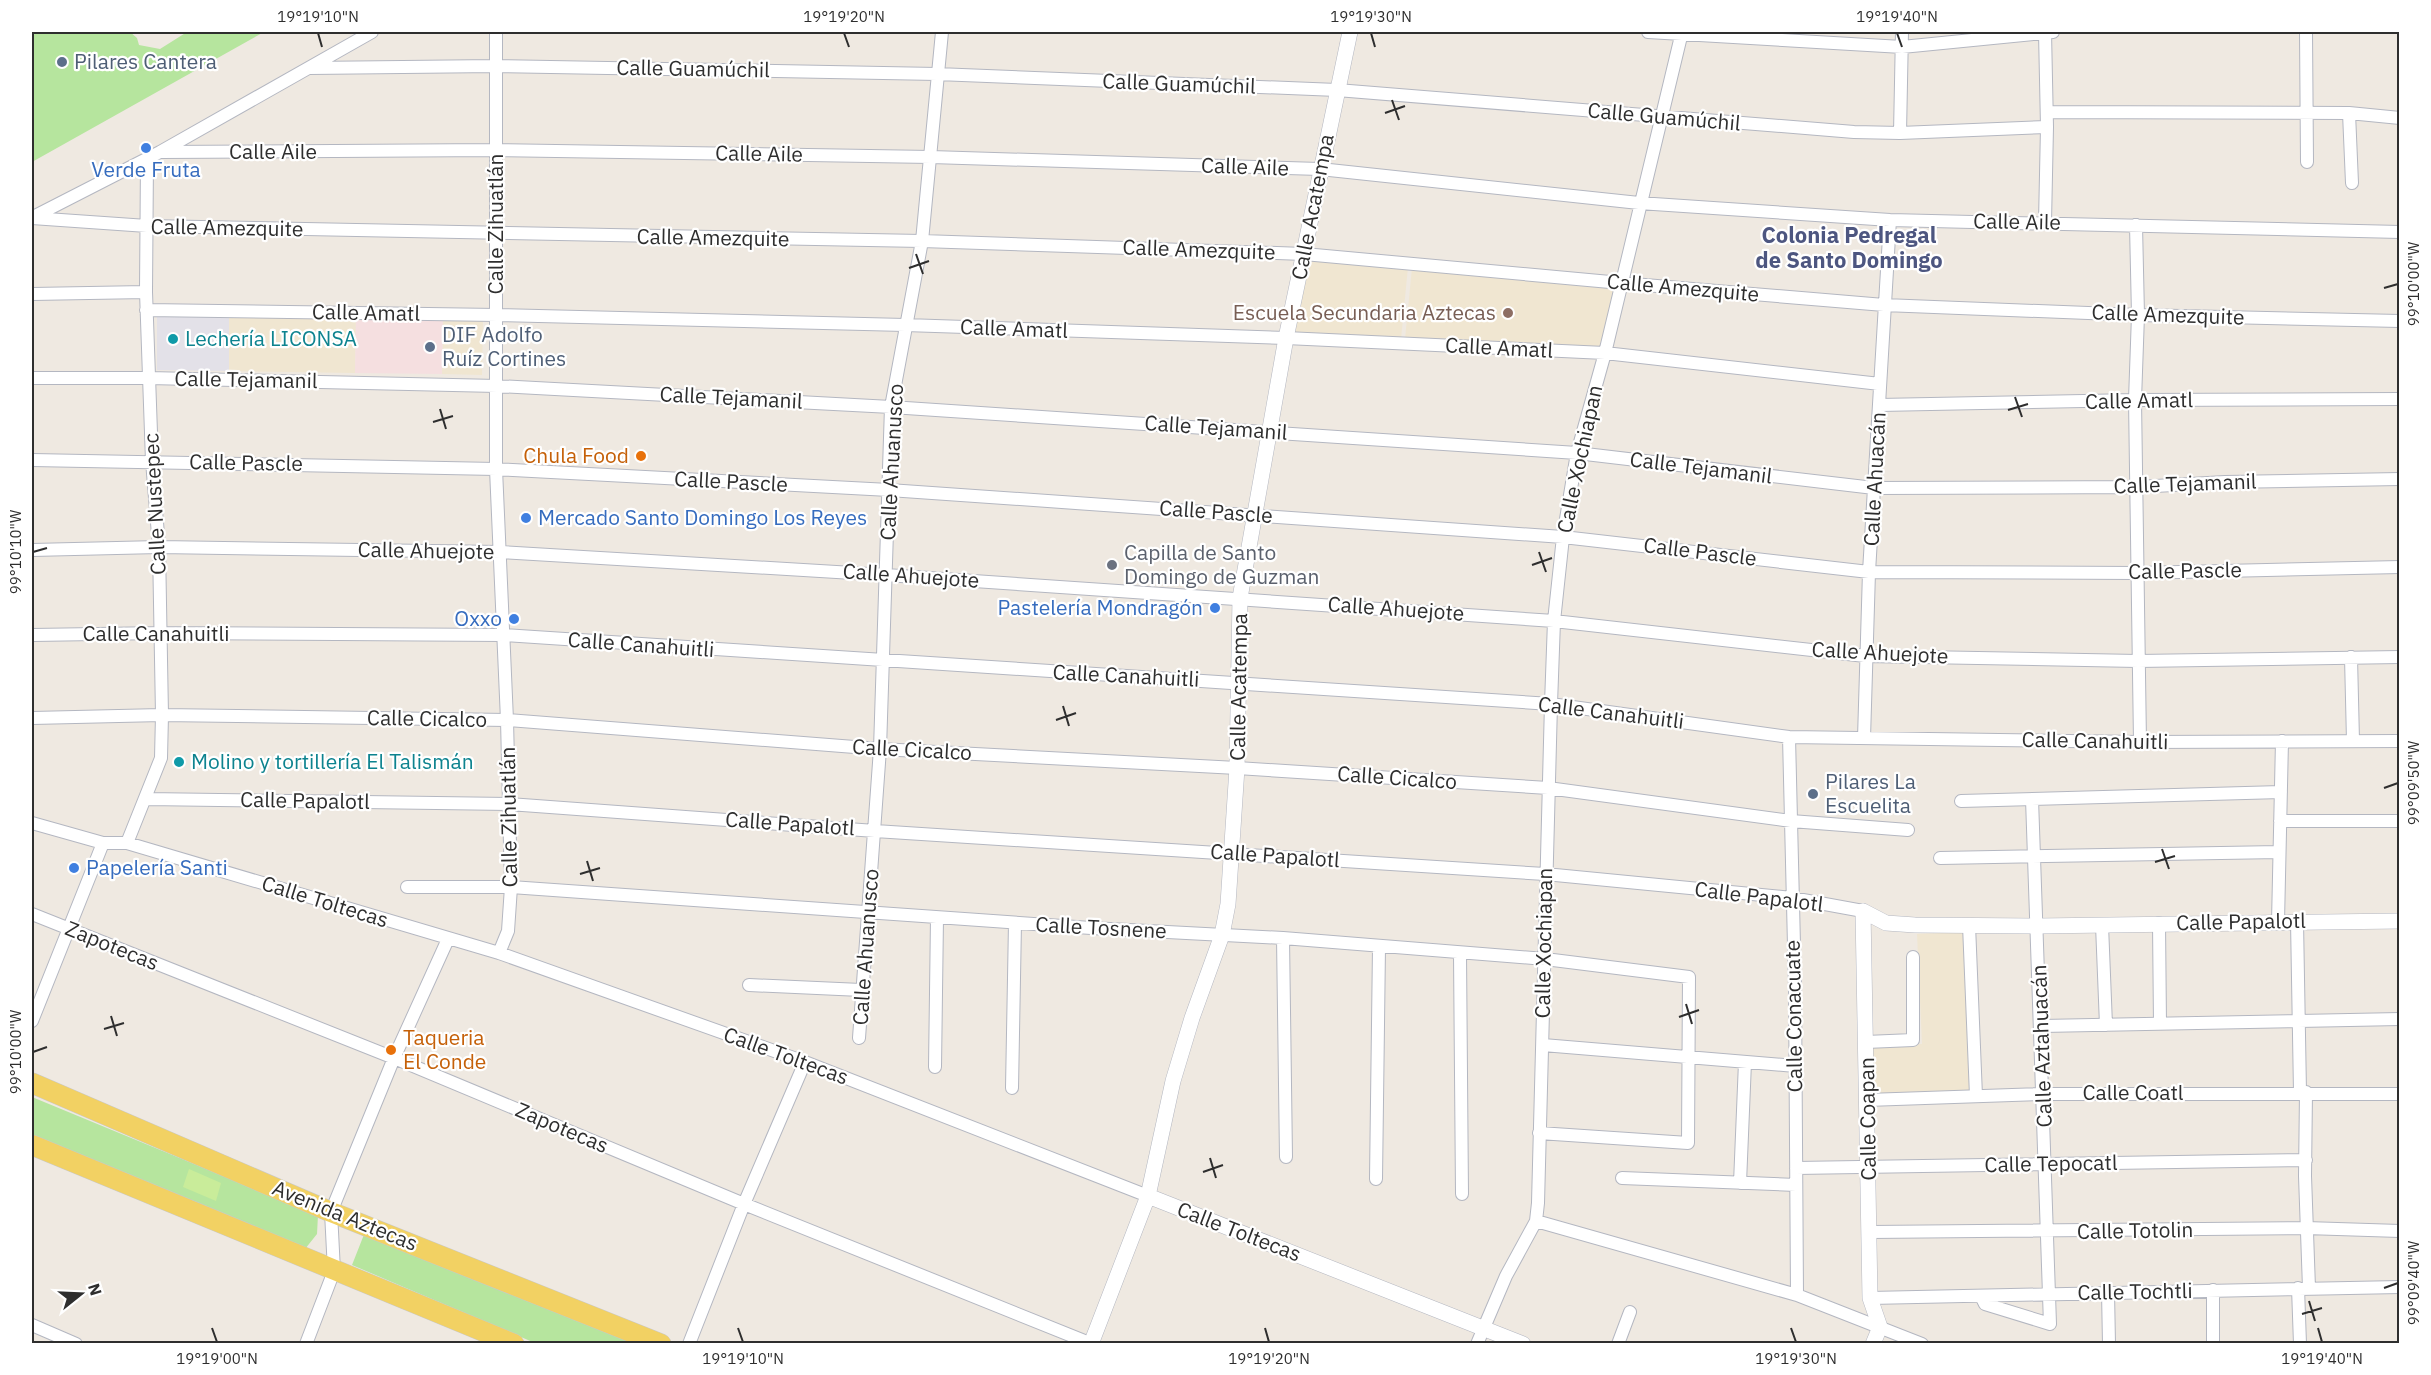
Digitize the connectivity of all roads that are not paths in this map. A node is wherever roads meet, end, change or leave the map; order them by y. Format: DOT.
graph roads {
  1 [pos="372,32"];
  2 [pos="496,32"];
  3 [pos="942,32"];
  4 [pos="1350,32"];
  5 [pos="1648,32"];
  6 [pos="1902,32"];
  7 [pos="2048,32"];
  8 [pos="2306,32"];
  9 [pos="1681,33"];
  10 [pos="1902,46"];
  11 [pos="496,66"];
  12 [pos="309,68"];
  13 [pos="937,74"];
  14 [pos="1337,90"];
  15 [pos="2047,112"];
  16 [pos="2308,113"];
  17 [pos="2349,113"];
  18 [pos="1660,117"];
  19 [pos="2400,118"];
  20 [pos="2047,127"];
  21 [pos="1900,133"];
  22 [pos="496,150"];
  23 [pos="160,152"];
  24 [pos="931,157"];
  25 [pos="147,159"];
  26 [pos="2307,162"];
  27 [pos="1320,169"];
  28 [pos="2352,183"];
  29 [pos="1639,202"];
  30 [pos="32,218"];
  31 [pos="1890,220"];
  32 [pos="2045,222"];
  33 [pos="2136,225"];
  34 [pos="147,226"];
  35 [pos="2400,232"];
  36 [pos="497,234"];
  37 [pos="922,241"];
  38 [pos="1304,254"];
  39 [pos="1621,284"];
  40 [pos="146,292"];
  41 [pos="32,294"];
  42 [pos="1884,305"];
  43 [pos="146,310"];
  44 [pos="496,315"];
  45 [pos="2138,315"];
  46 [pos="2400,321"];
  47 [pos="905,325"];
  48 [pos="1286,338"];
  49 [pos="1605,353"];
  50 [pos="32,378"];
  51 [pos="149,378"];
  52 [pos="1880,384"];
  53 [pos="497,386"];
  54 [pos="2400,399"];
  55 [pos="2135,400"];
  56 [pos="1879,405"];
  57 [pos="891,407"];
  58 [pos="1269,432"];
  59 [pos="1577,453"];
  60 [pos="32,460"];
  61 [pos="152,461"];
  62 [pos="496,469"];
  63 [pos="2400,479"];
  64 [pos="1874,488"];
  65 [pos="2138,488"];
  66 [pos="889,490"];
  67 [pos="1254,514"];
  68 [pos="1563,537"];
  69 [pos="159,547"];
  70 [pos="32,550"];
  71 [pos="501,552"];
  72 [pos="2400,567"];
  73 [pos="1869,572"];
  74 [pos="2137,573"];
  75 [pos="886,575"];
  76 [pos="1240,598"];
  77 [pos="1554,621"];
  78 [pos="162,633"];
  79 [pos="32,635"];
  80 [pos="504,635"];
  81 [pos="1865,656"];
  82 [pos="2351,657"];
  83 [pos="2400,657"];
  84 [pos="2138,661"];
  85 [pos="882,662"];
  86 [pos="1237,682"];
  87 [pos="1551,705"];
  88 [pos="162,715"];
  89 [pos="32,718"];
  90 [pos="507,720"];
  91 [pos="1790,737"];
  92 [pos="1864,738"];
  93 [pos="2282,741"];
  94 [pos="2353,741"];
  95 [pos="2400,741"];
  96 [pos="2140,742"];
  97 [pos="880,749"];
  98 [pos="1237,768"];
  99 [pos="1548,788"];
  100 [pos="2281,792"];
  101 [pos="146,799"];
  102 [pos="2032,799"];
  103 [pos="1961,801"];
  104 [pos="508,804"];
  105 [pos="2280,820"];
  106 [pos="1791,821"];
  107 [pos="2400,821"];
  108 [pos="32,823"];
  109 [pos="1908,830"];
  110 [pos="875,831"];
  111 [pos="103,843"];
  112 [pos="128,843"];
  113 [pos="2279,852"];
  114 [pos="1232,853"];
  115 [pos="2034,856"];
  116 [pos="1940,858"];
  117 [pos="1545,874"];
  118 [pos="407,887"];
  119 [pos="511,887"];
  120 [pos="1792,898"];
  121 [pos="1863,911"];
  122 [pos="867,912"];
  123 [pos="32,914"];
  124 [pos="938,918"];
  125 [pos="2297,921"];
  126 [pos="2400,921"];
  127 [pos="2278,922"];
  128 [pos="1015,923"];
  129 [pos="2159,923"];
  130 [pos="1968,925"];
  131 [pos="2102,925"];
  132 [pos="2038,926"];
  133 [pos="69,930"];
  134 [pos="1222,935"];
  135 [pos="1283,938"];
  136 [pos="448,939"];
  137 [pos="1379,947"];
  138 [pos="499,953"];
  139 [pos="1460,954"];
  140 [pos="1913,957"];
  141 [pos="1545,959"];
  142 [pos="749,985"];
  143 [pos="861,990"];
  144 [pos="2299,1019"];
  145 [pos="2400,1019"];
  146 [pos="32,1021"];
  147 [pos="2106,1024"];
  148 [pos="2160,1024"];
  149 [pos="2042,1026"];
  150 [pos="859,1038"];
  151 [pos="1866,1042"];
  152 [pos="1543,1046"];
  153 [pos="1690,1057"];
  154 [pos="394,1058"];
  155 [pos="805,1062"];
  156 [pos="1745,1062"];
  157 [pos="1796,1066"];
  158 [pos="935,1067"];
  159 [pos="32,1083"];
  160 [pos="1012,1088"];
  161 [pos="2303,1092"];
  162 [pos="2043,1094"];
  163 [pos="2400,1094"];
  164 [pos="1976,1096"];
  165 [pos="1867,1100"];
  166 [pos="1539,1133"];
  167 [pos="32,1145"];
  168 [pos="1286,1157"];
  169 [pos="2306,1160"];
  170 [pos="2046,1164"];
  171 [pos="1869,1167"];
  172 [pos="1796,1168"];
  173 [pos="1622,1178"];
  174 [pos="1376,1179"];
  175 [pos="1740,1183"];
  176 [pos="1796,1185"];
  177 [pos="1462,1194"];
  178 [pos="1148,1197"];
  179 [pos="744,1204"];
  180 [pos="332,1212"];
  181 [pos="1536,1221"];
  182 [pos="2306,1228"];
  183 [pos="2400,1231"];
  184 [pos="1870,1232"];
  185 [pos="2048,1232"];
  186 [pos="334,1271"];
  187 [pos="2400,1287"];
  188 [pos="2303,1288"];
  189 [pos="2213,1290"];
  190 [pos="2108,1292"];
  191 [pos="2050,1293"];
  192 [pos="1797,1295"];
  193 [pos="1981,1296"];
  194 [pos="1870,1298"];
  195 [pos="1630,1312"];
  196 [pos="32,1326"];
  197 [pos="1880,1327"];
  198 [pos="1484,1328"];
  199 [pos="1092,1343"];
  200 [pos="76,1344"];
  201 [pos="306,1344"];
  202 [pos="514,1344"];
  203 [pos="661,1344"];
  204 [pos="689,1344"];
  205 [pos="1477,1344"];
  206 [pos="1523,1344"];
  207 [pos="1618,1344"];
  208 [pos="1872,1344"];
  209 [pos="1922,1344"];
  210 [pos="2109,1344"];
  211 [pos="2213,1344"];
  212 [pos="2300,1344"];
  1 -- 12 [label="street"];
  2 -- 11 [label="street, Calle Zihuatlán"];
  3 -- 13 [label="street, Calle Ahuanusco"];
  4 -- 14 [label="street, Calle Acatempa"];
  5 -- 9 [label="street"];
  6 -- 10 [label="street"];
  7 -- 10 [label="street"];
  7 -- 15 [label="street"];
  8 -- 16 [label="street"];
  9 -- 10 [label="street"];
  9 -- 18 [label="street, Calle Xochiapan"];
  10 -- 21 [label="street"];
  11 -- 12 [label="street, Calle Guamúchil"];
  11 -- 13 [label="street, Calle Guamúchil"];
  11 -- 22 [label="street, Calle Zihuatlán"];
  12 -- 23 [label="street"];
  13 -- 14 [label="street, Calle Guamúchil"];
  13 -- 24 [label="street, Calle Ahuanusco"];
  14 -- 18 [label="street, Calle Guamúchil"];
  14 -- 27 [label="street, Calle Acatempa"];
  15 -- 16 [label="street"];
  15 -- 20 [label="street"];
  16 -- 17 [label="street"];
  16 -- 26 [label="street"];
  17 -- 19 [label="street"];
  17 -- 28 [label="street"];
  18 -- 21 [label="street, Calle Guamúchil"];
  18 -- 29 [label="street, Calle Xochiapan"];
  20 -- 21 [label="street, Calle Guamúchil"];
  20 -- 32 [label="street"];
  22 -- 23 [label="street, Calle Aile"];
  22 -- 24 [label="street, Calle Aile"];
  22 -- 36 [label="street, Calle Zihuatlán"];
  23 -- 25 [label="street"];
  24 -- 27 [label="street, Calle Aile"];
  24 -- 37 [label="street, Calle Ahuanusco"];
  25 -- 30 [label="street"];
  25 -- 34 [label="street, Calle Nustepec"];
  27 -- 29 [label="street, Calle Aile"];
  27 -- 38 [label="street, Calle Acatempa"];
  29 -- 31 [label="street, Calle Aile"];
  29 -- 39 [label="street, Calle Xochiapan"];
  30 -- 34 [label="street, Calle Amezquite"];
  31 -- 32 [label="street, Calle Aile"];
  31 -- 42 [label="street, Calle Ahuacán"];
  32 -- 33 [label="street, Calle Aile"];
  33 -- 35 [label="street, Calle Aile"];
  33 -- 45 [label="street"];
  34 -- 36 [label="street, Calle Amezquite"];
  34 -- 40 [label="street, Calle Nustepec"];
  36 -- 37 [label="street, Calle Amezquite"];
  36 -- 44 [label="street, Calle Zihuatlán"];
  37 -- 38 [label="street, Calle Amezquite"];
  37 -- 47 [label="street, Calle Ahuanusco"];
  38 -- 39 [label="street, Calle Amezquite"];
  38 -- 48 [label="street, Calle Acatempa"];
  39 -- 42 [label="street, Calle Amezquite"];
  39 -- 49 [label="street, Calle Xochiapan"];
  40 -- 41 [label="street"];
  40 -- 43 [label="street, Calle Nustepec"];
  42 -- 45 [label="street, Calle Amezquite"];
  42 -- 52 [label="street, Calle Ahuacán"];
  43 -- 44 [label="street, Calle Amatl"];
  43 -- 51 [label="street, Calle Nustepec"];
  44 -- 47 [label="street, Calle Amatl"];
  44 -- 53 [label="street, Calle Zihuatlán"];
  45 -- 46 [label="street, Calle Amezquite"];
  45 -- 55 [label="street"];
  47 -- 48 [label="street, Calle Amatl"];
  47 -- 57 [label="street, Calle Ahuanusco"];
  48 -- 49 [label="street, Calle Amatl"];
  48 -- 58 [label="street, Calle Acatempa"];
  49 -- 52 [label="street, Calle Amatl"];
  49 -- 59 [label="street, Calle Xochiapan"];
  50 -- 51 [label="street, Calle Tejamanil"];
  51 -- 53 [label="street, Calle Tejamanil"];
  51 -- 61 [label="street, Calle Nustepec"];
  52 -- 56 [label="street, Calle Ahuacán"];
  53 -- 57 [label="street, Calle Tejamanil"];
  53 -- 62 [label="street, Calle Zihuatlán"];
  54 -- 55 [label="street, Calle Amatl"];
  55 -- 56 [label="street, Calle Amatl"];
  55 -- 65 [label="street"];
  56 -- 64 [label="street, Calle Ahuacán"];
  57 -- 58 [label="street, Calle Tejamanil"];
  57 -- 66 [label="street, Calle Ahuanusco"];
  58 -- 59 [label="street, Calle Tejamanil"];
  58 -- 67 [label="street, Calle Acatempa"];
  59 -- 64 [label="street, Calle Tejamanil"];
  59 -- 68 [label="street, Calle Xochiapan"];
  60 -- 61 [label="street, Calle Pascle"];
  61 -- 62 [label="street, Calle Pascle"];
  61 -- 69 [label="street, Calle Nustepec"];
  62 -- 66 [label="street, Calle Pascle"];
  62 -- 71 [label="street, Calle Zihuatlán"];
  63 -- 65 [label="street, Calle Tejamanil"];
  64 -- 65 [label="street, Calle Tejamanil"];
  64 -- 73 [label="street, Calle Ahuacán"];
  65 -- 74 [label="street"];
  66 -- 67 [label="street, Calle Pascle"];
  66 -- 75 [label="street, Calle Ahuanusco"];
  67 -- 68 [label="street, Calle Pascle"];
  67 -- 76 [label="street, Calle Acatempa"];
  68 -- 73 [label="street, Calle Pascle"];
  68 -- 77 [label="street, Calle Xochiapan"];
  69 -- 70 [label="street, Calle Ahuejote"];
  69 -- 71 [label="street, Calle Ahuejote"];
  69 -- 78 [label="street, Calle Nustepec"];
  71 -- 75 [label="street, Calle Ahuejote"];
  71 -- 80 [label="street, Calle Zihuatlán"];
  72 -- 74 [label="street, Calle Pascle"];
  73 -- 74 [label="street, Calle Pascle"];
  73 -- 81 [label="street, Calle Ahuacán"];
  74 -- 84 [label="street"];
  75 -- 76 [label="street, Calle Ahuejote"];
  75 -- 85 [label="street, Calle Ahuanusco"];
  76 -- 77 [label="street, Calle Ahuejote"];
  76 -- 86 [label="street, Calle Acatempa"];
  77 -- 81 [label="street, Calle Ahuejote"];
  77 -- 87 [label="street, Calle Xochiapan"];
  78 -- 79 [label="street, Calle Canahuitli"];
  78 -- 80 [label="street, Calle Canahuitli"];
  78 -- 88 [label="street, Calle Nustepec"];
  80 -- 85 [label="street, Calle Canahuitli"];
  80 -- 90 [label="street, Calle Zihuatlán"];
  81 -- 84 [label="street, Calle Ahuejote"];
  81 -- 92 [label="street, Calle Ahuacán"];
  82 -- 83 [label="street, Calle Ahuejote"];
  82 -- 84 [label="street, Calle Ahuejote"];
  82 -- 94 [label="street"];
  84 -- 96 [label="street"];
  85 -- 86 [label="street, Calle Canahuitli"];
  85 -- 97 [label="street, Calle Ahuanusco"];
  86 -- 87 [label="street, Calle Canahuitli"];
  86 -- 98 [label="street, Calle Acatempa"];
  87 -- 91 [label="street, Calle Canahuitli"];
  87 -- 99 [label="street, Calle Xochiapan"];
  88 -- 89 [label="street, Calle Cicalco"];
  88 -- 90 [label="street, Calle Cicalco"];
  88 -- 101 [label="street, Calle Nustepec"];
  90 -- 97 [label="street, Calle Cicalco"];
  90 -- 104 [label="street, Calle Zihuatlán"];
  91 -- 92 [label="street, Calle Canahuitli"];
  91 -- 106 [label="street, Calle Conacuate"];
  92 -- 96 [label="street, Calle Canahuitli"];
  93 -- 94 [label="street, Calle Canahuitli"];
  93 -- 96 [label="street, Calle Canahuitli"];
  93 -- 100 [label="street"];
  94 -- 95 [label="street, Calle Canahuitli"];
  97 -- 98 [label="street, Calle Cicalco"];
  97 -- 110 [label="street, Calle Ahuanusco"];
  98 -- 99 [label="street, Calle Cicalco"];
  98 -- 114 [label="street, Calle Acatempa"];
  99 -- 106 [label="street, Calle Cicalco"];
  99 -- 117 [label="street, Calle Xochiapan"];
  100 -- 102 [label="street"];
  100 -- 105 [label="street"];
  101 -- 104 [label="street, Calle Papalotl"];
  101 -- 112 [label="street, Calle Nustepec"];
  102 -- 103 [label="street"];
  102 -- 115 [label="street, Calle Aztahuacán"];
  104 -- 110 [label="street, Calle Papalotl"];
  104 -- 119 [label="street, Calle Zihuatlán"];
  105 -- 107 [label="street"];
  105 -- 113 [label="street"];
  106 -- 109 [label="street, Calle Cicalco"];
  106 -- 120 [label="street, Calle Conacuate"];
  108 -- 111 [label="street, Calle Toltecas"];
  110 -- 114 [label="street, Calle Papalotl"];
  110 -- 122 [label="street, Calle Ahuanusco"];
  111 -- 112 [label="street, Calle Toltecas"];
  111 -- 133 [label="street"];
  112 -- 136 [label="street, Calle Toltecas"];
  113 -- 115 [label="street"];
  113 -- 127 [label="street"];
  114 -- 117 [label="street, Calle Papalotl"];
  114 -- 134 [label="street, Calle Acatempa"];
  115 -- 116 [label="street"];
  115 -- 132 [label="street, Calle Aztahuacán"];
  117 -- 120 [label="street, Calle Papalotl"];
  117 -- 141 [label="street, Calle Xochiapan"];
  118 -- 119 [label="street, Calle Tosnene"];
  119 -- 122 [label="street, Calle Tosnene"];
  119 -- 138 [label="street, Calle Zihuatlán"];
  120 -- 121 [label="street, Calle Papalotl"];
  120 -- 157 [label="street, Calle Conacuate"];
  121 -- 130 [label="street, Calle Papalotl"];
  121 -- 151 [label="street, Calle Coapan"];
  122 -- 124 [label="street, Calle Tosnene"];
  122 -- 143 [label="street, Calle Ahuanusco"];
  123 -- 133 [label="street, Zapotecas"];
  124 -- 128 [label="street, Calle Tosnene"];
  124 -- 158 [label="street"];
  125 -- 126 [label="street, Calle Papalotl"];
  125 -- 127 [label="street, Calle Papalotl"];
  125 -- 144 [label="street"];
  127 -- 129 [label="street, Calle Papalotl"];
  128 -- 134 [label="street, Calle Tosnene"];
  128 -- 160 [label="street"];
  129 -- 131 [label="street, Calle Papalotl"];
  129 -- 148 [label="street"];
  130 -- 132 [label="street, Calle Papalotl"];
  130 -- 164 [label="street"];
  131 -- 132 [label="street, Calle Papalotl"];
  131 -- 147 [label="street"];
  132 -- 149 [label="street, Calle Aztahuacán"];
  133 -- 146 [label="street"];
  133 -- 154 [label="street, Zapotecas"];
  134 -- 135 [label="street, Calle Tosnene"];
  134 -- 178 [label="street, Calle Acatempa"];
  135 -- 137 [label="street, Calle Tosnene"];
  135 -- 168 [label="street"];
  136 -- 138 [label="street, Calle Toltecas"];
  136 -- 154 [label="street"];
  137 -- 139 [label="street, Calle Tosnene"];
  137 -- 174 [label="street"];
  138 -- 155 [label="street, Calle Toltecas"];
  139 -- 141 [label="street, Calle Tosnene"];
  139 -- 177 [label="street"];
  140 -- 151 [label="street"];
  141 -- 152 [label="street, Calle Xochiapan"];
  141 -- 153 [label="street, Calle Tosnene"];
  142 -- 143 [label="street"];
  143 -- 150 [label="street, Calle Ahuanusco"];
  144 -- 145 [label="street"];
  144 -- 148 [label="street"];
  144 -- 161 [label="street"];
  147 -- 148 [label="street"];
  147 -- 149 [label="street"];
  149 -- 162 [label="street, Calle Aztahuacán"];
  151 -- 165 [label="street, Calle Coapan"];
  152 -- 153 [label="street"];
  152 -- 166 [label="street, Calle Xochiapan"];
  153 -- 156 [label="street"];
  153 -- 166 [label="street"];
  154 -- 179 [label="street, Zapotecas"];
  154 -- 180 [label="street"];
  155 -- 178 [label="street, Calle Toltecas"];
  155 -- 179 [label="street"];
  156 -- 157 [label="street"];
  156 -- 175 [label="street"];
  157 -- 172 [label="street, Calle Conacuate"];
  159 -- 180 [label="main road, Avenida Aztecas"];
  161 -- 162 [label="street, Calle Coatl"];
  161 -- 163 [label="street, Calle Coatl"];
  161 -- 169 [label="street"];
  162 -- 164 [label="street, Calle Coatl"];
  162 -- 170 [label="street, Calle Aztahuacán"];
  164 -- 165 [label="street, Calle Coatl"];
  165 -- 171 [label="street, Calle Coapan"];
  166 -- 181 [label="street, Calle Xochiapan"];
  167 -- 186 [label="main road"];
  169 -- 170 [label="street, Calle Tepocatl"];
  169 -- 182 [label="street"];
  170 -- 171 [label="street, Calle Tepocatl"];
  170 -- 185 [label="street, Calle Aztahuacán"];
  171 -- 172 [label="street, Calle Tepocatl"];
  171 -- 184 [label="street, Calle Coapan"];
  172 -- 176 [label="street, Calle Conacuate"];
  173 -- 175 [label="street"];
  175 -- 176 [label="street"];
  176 -- 192 [label="street, Calle Conacuate"];
  178 -- 198 [label="street, Calle Toltecas"];
  178 -- 199 [label="street, Calle Acatempa"];
  179 -- 199 [label="street, Zapotecas"];
  179 -- 204 [label="street"];
  180 -- 186 [label="street"];
  180 -- 203 [label="main road, Avenida Aztecas"];
  181 -- 192 [label="street"];
  181 -- 198 [label="street"];
  182 -- 183 [label="street, Calle Totolin"];
  182 -- 185 [label="street, Calle Totolin"];
  182 -- 188 [label="street"];
  184 -- 185 [label="street, Calle Totolin"];
  184 -- 194 [label="street, Calle Coapan"];
  185 -- 191 [label="street, Calle Aztahuacán"];
  186 -- 201 [label="street"];
  186 -- 202 [label="main road"];
  187 -- 188 [label="street, Calle Tochtli"];
  188 -- 189 [label="street, Calle Tochtli"];
  188 -- 212 [label="street"];
  189 -- 190 [label="street, Calle Tochtli"];
  189 -- 211 [label="street"];
  190 -- 191 [label="street, Calle Tochtli"];
  190 -- 210 [label="street"];
  191 -- 193 [label="street, Calle Tochtli"];
  191 -- 193 [label="street, Calle Aztahuacán"];
  192 -- 197 [label="street"];
  193 -- 194 [label="street, Calle Tochtli"];
  194 -- 197 [label="street, Calle Coapan"];
  195 -- 207 [label="street"];
  196 -- 200 [label="street"];
  197 -- 208 [label="street"];
  197 -- 209 [label="street"];
  198 -- 205 [label="street"];
  198 -- 206 [label="street, Calle Toltecas"];
}
